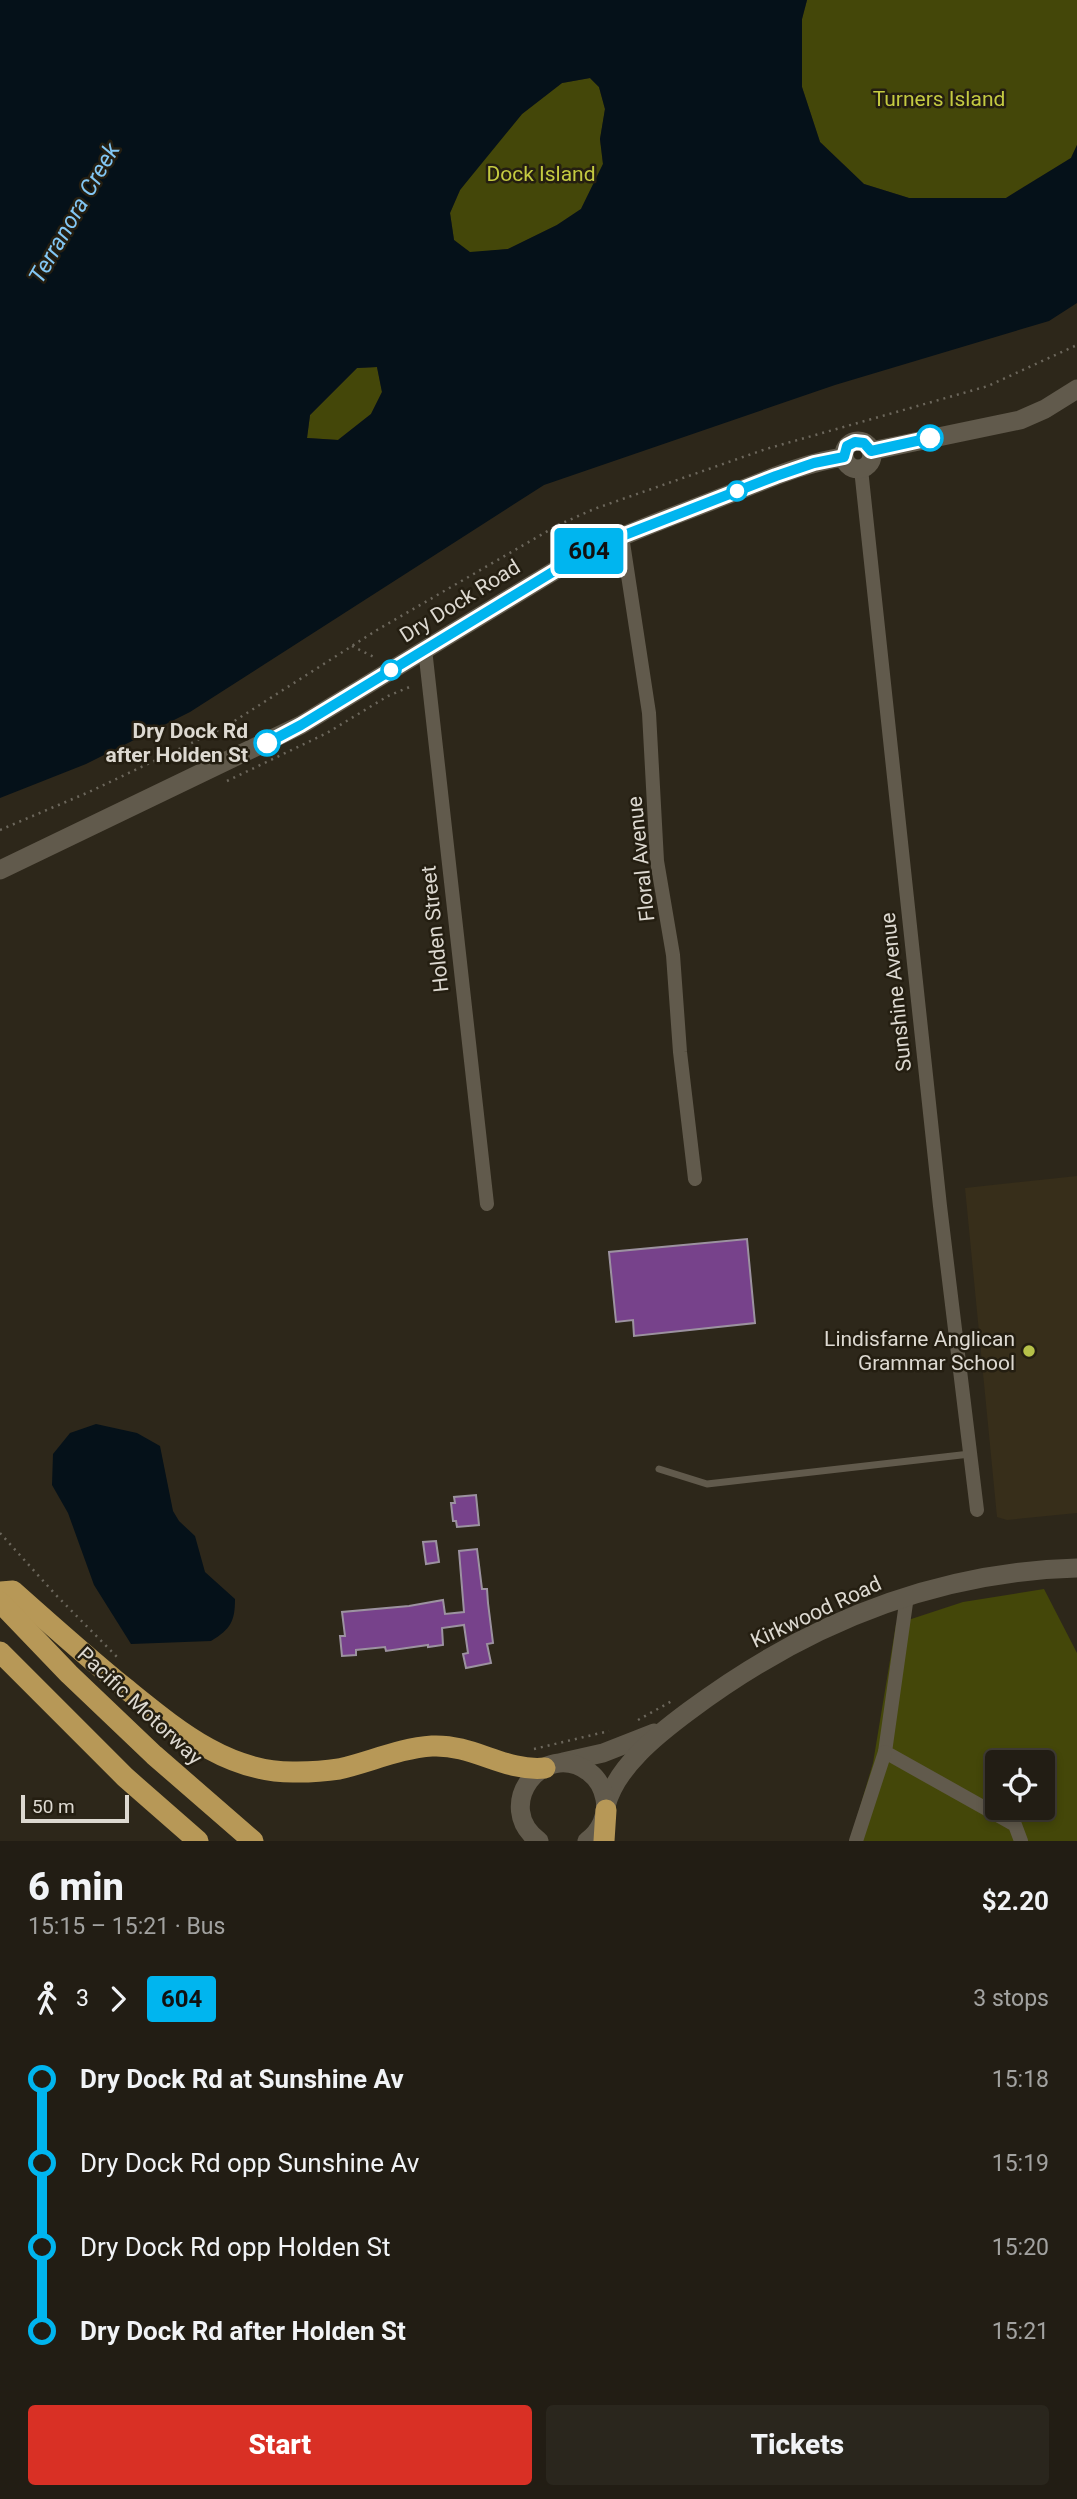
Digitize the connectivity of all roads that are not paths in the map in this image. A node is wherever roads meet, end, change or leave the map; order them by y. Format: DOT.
graph roads {
  1 [pos="1077,389"];
  2 [pos="871,451"];
  3 [pos="844,457"];
  4 [pos="861,469"];
  5 [pos="622,536"];
  6 [pos="425,649"];
  7 [pos="0,870"];
  8 [pos="695,1179"];
  9 [pos="486,1204"];
  10 [pos="970,1454"];
  11 [pos="659,1469"];
  12 [pos="977,1510"];
  13 [pos="1077,1568"];
  14 [pos="0,1592"];
  15 [pos="907,1596"];
  16 [pos="0,1602"];
  17 [pos="0,1652"];
  18 [pos="674,1723"];
  19 [pos="885,1752"];
  20 [pos="551,1765"];
  21 [pos="606,1808"];
  22 [pos="198,1841"];
  23 [pos="253,1841"];
  24 [pos="539,1841"];
  25 [pos="587,1841"];
  26 [pos="604,1841"];
  27 [pos="856,1841"];
  28 [pos="1021,1841"];
  1 -- 2 [label="street"];
  2 -- 3 [label="street"];
  2 -- 4 [label="street"];
  3 -- 4 [label="street"];
  3 -- 5 [label="street, Dry Dock Road"];
  4 -- 10 [label="street, Sunshine Avenue"];
  5 -- 6 [label="street, Dry Dock Road"];
  5 -- 8 [label="street, Floral Avenue"];
  6 -- 7 [label="street, Dry Dock Road"];
  6 -- 9 [label="street, Holden Street"];
  10 -- 11 [label="lane"];
  10 -- 12 [label="street, Sunshine Avenue"];
  13 -- 15 [label="street, Kirkwood Road"];
  14 -- 20 [label="highway"];
  15 -- 18 [label="street, Kirkwood Road"];
  15 -- 19 [label="street"];
  16 -- 23 [label="highway, Pacific Motorway"];
  17 -- 22 [label="highway"];
  18 -- 20 [label="street, Kirkwood Road"];
  18 -- 21 [label="street, Kirkwood Road"];
  19 -- 27 [label="street"];
  19 -- 28 [label="street"];
  20 -- 21 [label="street"];
  20 -- 24 [label="street"];
  21 -- 25 [label="street, Kirkwood Road"];
  21 -- 26 [label="highway"];
}
